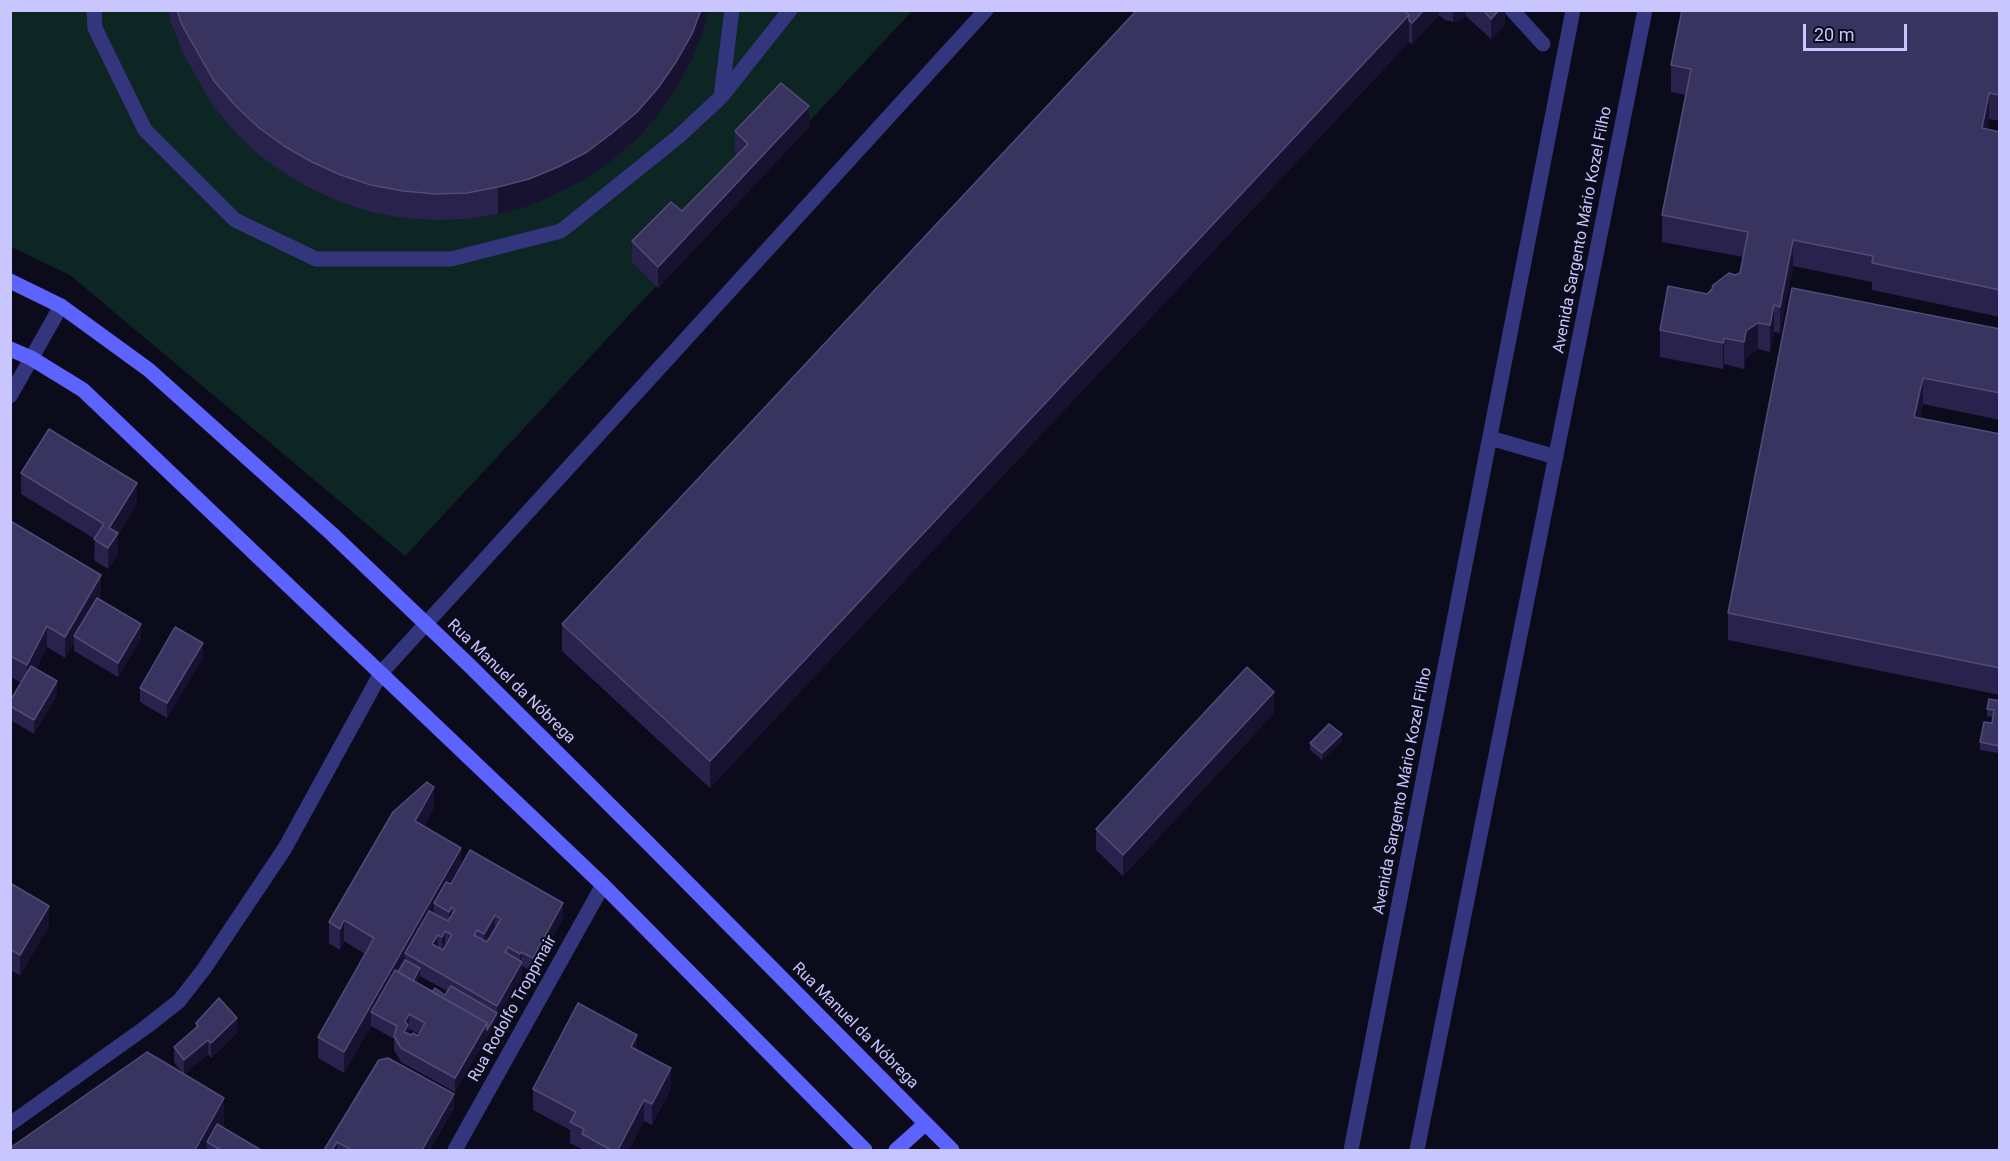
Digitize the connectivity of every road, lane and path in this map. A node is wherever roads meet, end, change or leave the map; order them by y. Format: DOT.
graph roads {
  1 [pos="94,10"];
  2 [pos="732,10"];
  3 [pos="790,10"];
  4 [pos="986,10"];
  5 [pos="1512,10"];
  6 [pos="1573,10"];
  7 [pos="1646,10"];
  8 [pos="1543,44"];
  9 [pos="720,97"];
  10 [pos="10,281"];
  11 [pos="61,306"];
  12 [pos="10,349"];
  13 [pos="31,358"];
  14 [pos="10,396"];
  15 [pos="1490,438"];
  16 [pos="1556,457"];
  17 [pos="426,624"];
  18 [pos="381,673"];
  19 [pos="603,885"];
  20 [pos="10,1124"];
  21 [pos="925,1124"];
  22 [pos="455,1150"];
  23 [pos="865,1150"];
  24 [pos="896,1150"];
  25 [pos="952,1150"];
  26 [pos="1351,1150"];
  27 [pos="1417,1150"];
  1 -- 9 [label="street"];
  2 -- 9 [label="street"];
  3 -- 9 [label="street"];
  4 -- 17 [label="street"];
  5 -- 8 [label="street"];
  6 -- 15 [label="street, Avenida Sargento Mário Kozel Filho"];
  7 -- 16 [label="street, Avenida Sargento Mário Kozel Filho"];
  10 -- 11 [label="street, Rua Manuel da Nóbrega"];
  11 -- 13 [label="street"];
  11 -- 17 [label="street, Rua Manuel da Nóbrega"];
  12 -- 13 [label="street"];
  13 -- 14 [label="street"];
  13 -- 18 [label="street"];
  15 -- 16 [label="street"];
  15 -- 26 [label="street, Avenida Sargento Mário Kozel Filho"];
  16 -- 27 [label="street, Avenida Sargento Mário Kozel Filho"];
  17 -- 18 [label="street"];
  17 -- 21 [label="street, Rua Manuel da Nóbrega"];
  18 -- 19 [label="street"];
  18 -- 20 [label="street"];
  19 -- 22 [label="street, Rua Rodolfo Troppmair"];
  19 -- 23 [label="street"];
  21 -- 24 [label="street"];
  21 -- 25 [label="street, Rua Manuel da Nóbrega"];
}
